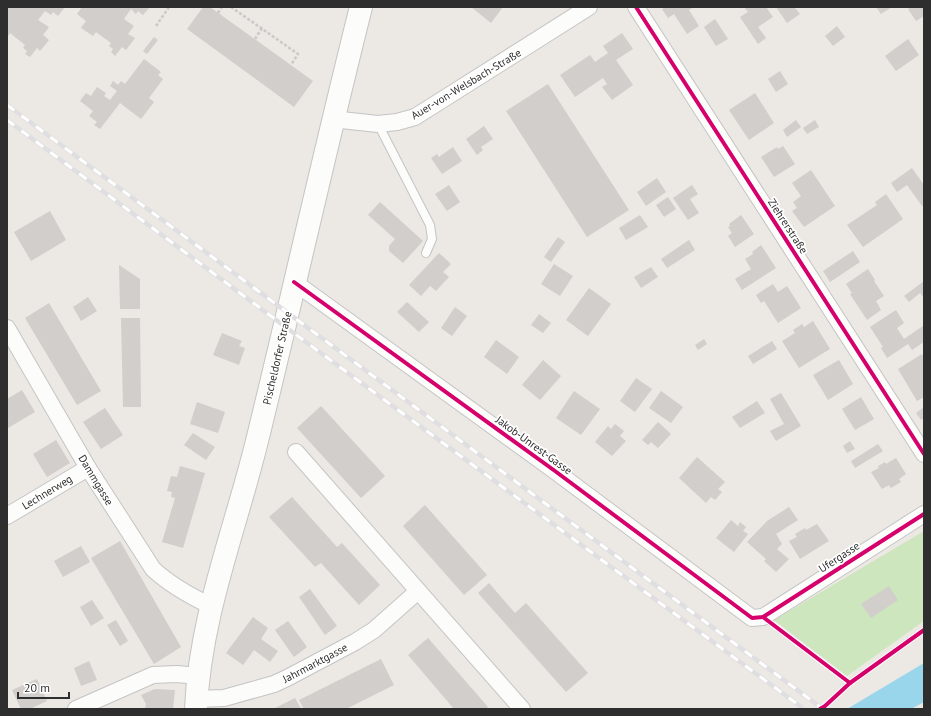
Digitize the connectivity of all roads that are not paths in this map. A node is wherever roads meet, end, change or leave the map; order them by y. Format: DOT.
graph roads {
  1 [pos="361,7"];
  2 [pos="589,7"];
  3 [pos="636,7"];
  4 [pos="332,119"];
  5 [pos="378,124"];
  6 [pos="426,253"];
  7 [pos="294,282"];
  8 [pos="7,328"];
  9 [pos="296,452"];
  10 [pos="924,454"];
  11 [pos="88,468"];
  12 [pos="924,514"];
  13 [pos="7,516"];
  14 [pos="418,590"];
  15 [pos="211,606"];
  16 [pos="763,617"];
  17 [pos="198,676"];
  18 [pos="196,704"];
  19 [pos="76,709"];
  20 [pos="522,709"];
  1 -- 4 [label="main road, Pischeldorfer Straße"];
  2 -- 5 [label="street, Auer-von-Welsbach-Straße"];
  3 -- 10 [label="street, Ziehrerstraße"];
  4 -- 5 [label="street, Auer-von-Welsbach-Straße"];
  4 -- 7 [label="main road, Pischeldorfer Straße"];
  5 -- 6 [label="lane"];
  7 -- 15 [label="main road, Pischeldorfer Straße"];
  7 -- 16 [label="street, Jakob-Unrest-Gasse"];
  8 -- 11 [label="street, Dammgasse"];
  9 -- 14 [label="street"];
  11 -- 13 [label="street, Lechnerweg"];
  11 -- 15 [label="street, Dammgasse"];
  12 -- 16 [label="street, Ufergasse"];
  14 -- 18 [label="street, Jahrmarktgasse"];
  14 -- 20 [label="street"];
  15 -- 17 [label="main road, Pischeldorfer Straße"];
  17 -- 18 [label="main road, Pischeldorfer Straße"];
  17 -- 19 [label="street"];
}
